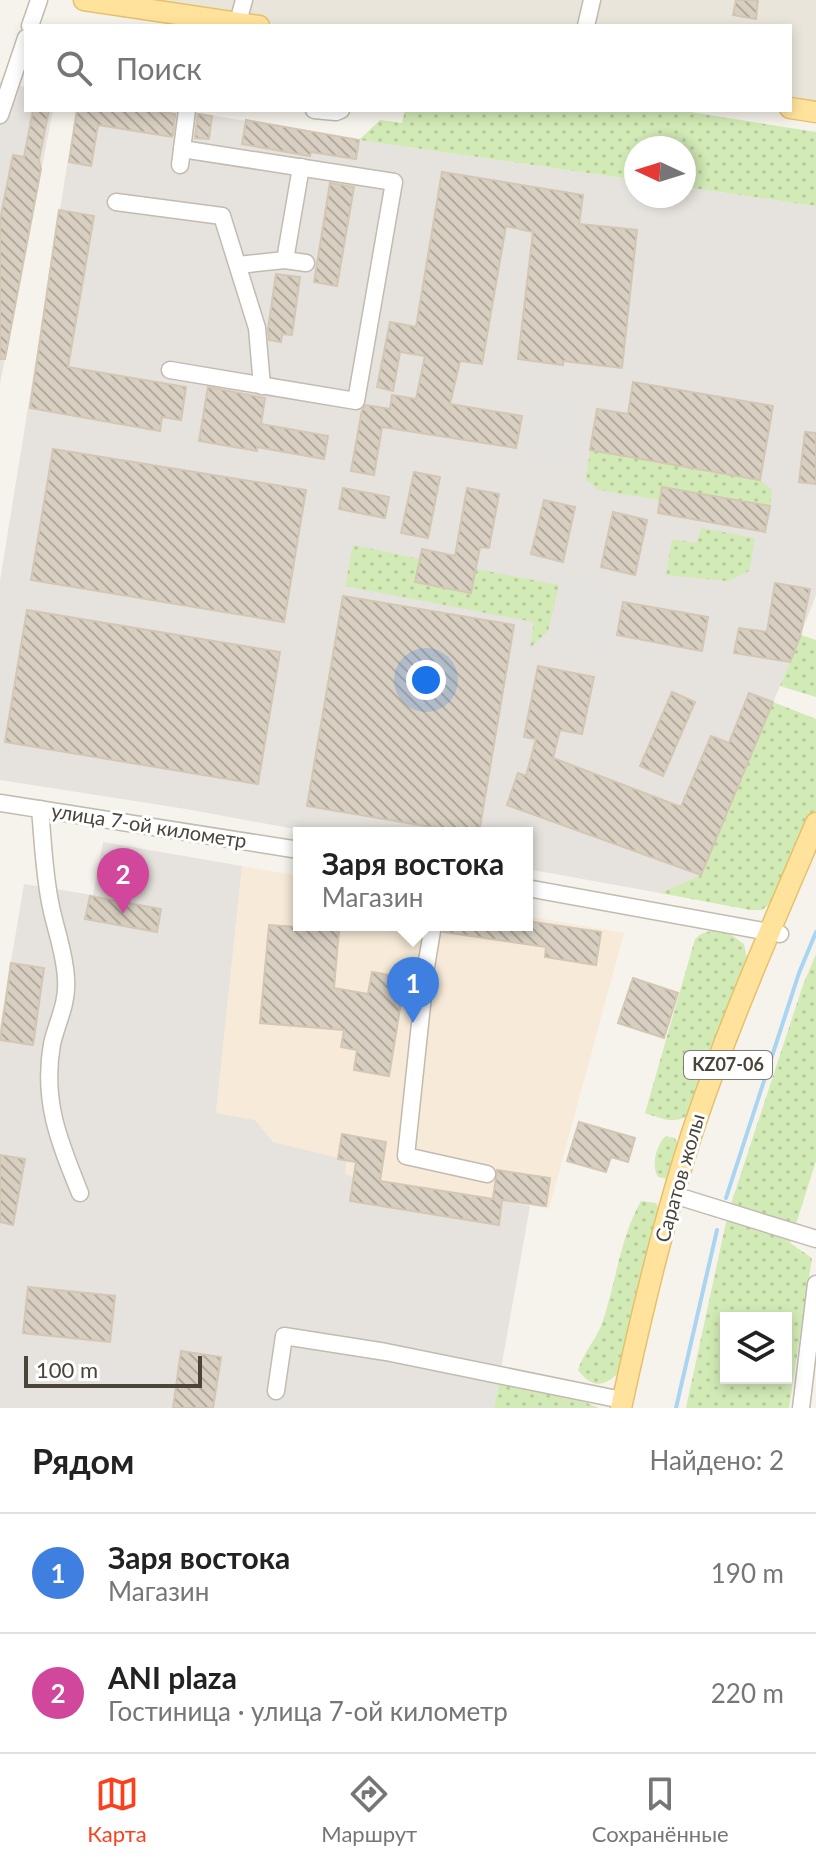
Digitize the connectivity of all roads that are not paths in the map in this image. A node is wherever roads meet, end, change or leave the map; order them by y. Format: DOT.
graph roads {
  1 [pos="39,0"];
  2 [pos="84,0"];
  3 [pos="244,0"];
  4 [pos="592,0"];
  5 [pos="187,20"];
  6 [pos="31,24"];
  7 [pos="248,24"];
  8 [pos="586,24"];
  9 [pos="24,44"];
  10 [pos="792,108"];
  11 [pos="187,112"];
  12 [pos="816,112"];
  13 [pos="0,115"];
  14 [pos="301,167"];
  15 [pos="116,202"];
  16 [pos="285,260"];
  17 [pos="306,263"];
  18 [pos="238,265"];
  19 [pos="170,370"];
  20 [pos="262,386"];
  21 [pos="0,803"];
  22 [pos="40,809"];
  23 [pos="816,823"];
  24 [pos="293,849"];
  25 [pos="816,850"];
  26 [pos="533,889"];
  27 [pos="432,931"];
  28 [pos="774,933"];
  29 [pos="487,1174"];
  30 [pos="80,1193"];
  31 [pos="679,1197"];
  32 [pos="816,1239"];
  33 [pos="816,1284"];
  34 [pos="276,1391"];
  35 [pos="625,1405"];
  36 [pos="801,1408"];
  1 -- 6 [label="street"];
  2 -- 5 [label="main road"];
  3 -- 7 [label="street"];
  4 -- 8 [label="street"];
  5 -- 7 [label="main road"];
  9 -- 13 [label="street"];
  10 -- 12 [label="main road"];
  11 -- 14 [label="street"];
  14 -- 16 [label="street"];
  14 -- 20 [label="street"];
  15 -- 18 [label="street"];
  16 -- 17 [label="street"];
  16 -- 18 [label="street"];
  18 -- 20 [label="street"];
  19 -- 20 [label="street"];
  21 -- 22 [label="street, улица 7-ой километр"];
  22 -- 24 [label="street, улица 7-ой километр"];
  22 -- 30 [label="street"];
  23 -- 28 [label="main road, Саратов жолы / KZ07-06"];
  25 -- 28 [label="main road, Саратов жолы / KZ07-06"];
  26 -- 28 [label="street"];
  27 -- 29 [label="street"];
  28 -- 31 [label="main road, Саратов жолы / KZ07-06"];
  31 -- 32 [label="street"];
  31 -- 35 [label="main road, Саратов жолы / KZ07-06"];
  33 -- 36 [label="street"];
  34 -- 35 [label="street"];
}
